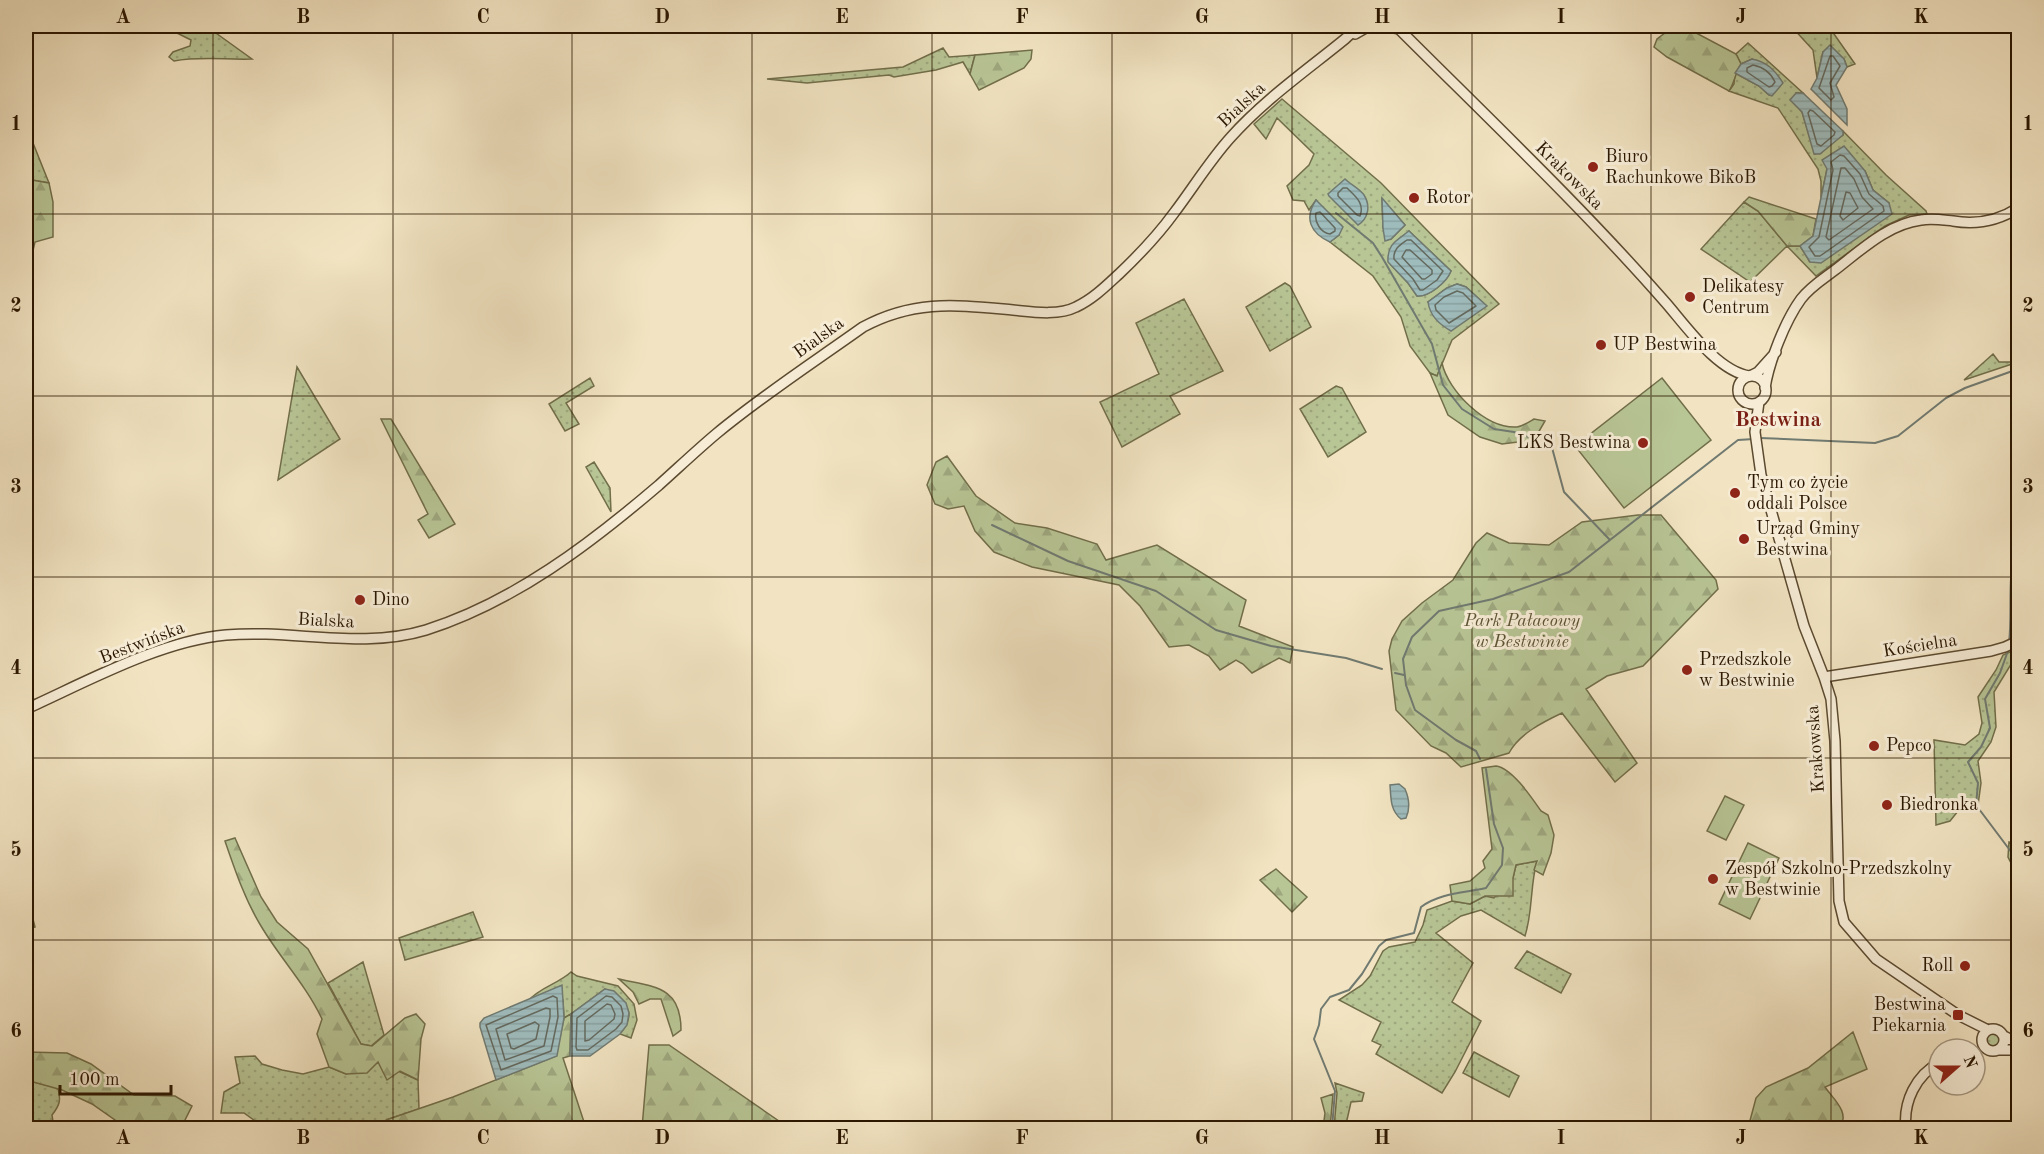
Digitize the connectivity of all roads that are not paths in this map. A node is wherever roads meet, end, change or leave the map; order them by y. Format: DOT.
graph roads {
  1 [pos="1359,26"];
  2 [pos="1369,26"];
  3 [pos="1384,26"];
  4 [pos="1398,27"];
  5 [pos="1345,39"];
  6 [pos="2019,208"];
  7 [pos="1776,352"];
  8 [pos="1712,354"];
  9 [pos="1750,376"];
  10 [pos="1738,387"];
  11 [pos="1766,388"];
  12 [pos="1743,401"];
  13 [pos="1759,402"];
  14 [pos="1755,432"];
  15 [pos="277,634"];
  16 [pos="2012,644"];
  17 [pos="1824,677"];
  18 [pos="26,709"];
  19 [pos="1961,1017"];
  20 [pos="1988,1030"];
  21 [pos="2004,1036"];
  22 [pos="1978,1037"];
  23 [pos="1984,1037"];
  24 [pos="2019,1043"];
  25 [pos="1987,1047"];
  26 [pos="1998,1050"];
  27 [pos="2019,1050"];
  28 [pos="1927,1071"];
  29 [pos="1906,1128"];
  1 -- 5 [label="street, Bialska"];
  2 -- 5 [label="street, Bialska"];
  3 -- 4 [label="street"];
  4 -- 8 [label="street, Krakowska"];
  5 -- 15 [label="street, Bialska"];
  6 -- 7 [label="street"];
  7 -- 9 [label="street"];
  7 -- 11 [label="street"];
  8 -- 9 [label="street, Krakowska"];
  8 -- 10 [label="street, Krakowska"];
  9 -- 10 [label="street"];
  9 -- 11 [label="street"];
  10 -- 12 [label="street"];
  11 -- 13 [label="street"];
  12 -- 13 [label="street"];
  12 -- 14 [label="street, Krakowska"];
  13 -- 14 [label="street, Krakowska"];
  14 -- 17 [label="street, Krakowska"];
  15 -- 18 [label="street, Bestwińska"];
  16 -- 17 [label="street, Kościelna"];
  17 -- 19 [label="street, Krakowska"];
  19 -- 20 [label="street, Krakowska"];
  19 -- 22 [label="street, Krakowska"];
  20 -- 21 [label="street"];
  20 -- 23 [label="street"];
  21 -- 24 [label="street"];
  21 -- 26 [label="street"];
  25 -- 26 [label="street"];
  26 -- 27 [label="street"];
  28 -- 29 [label="street"];
}
